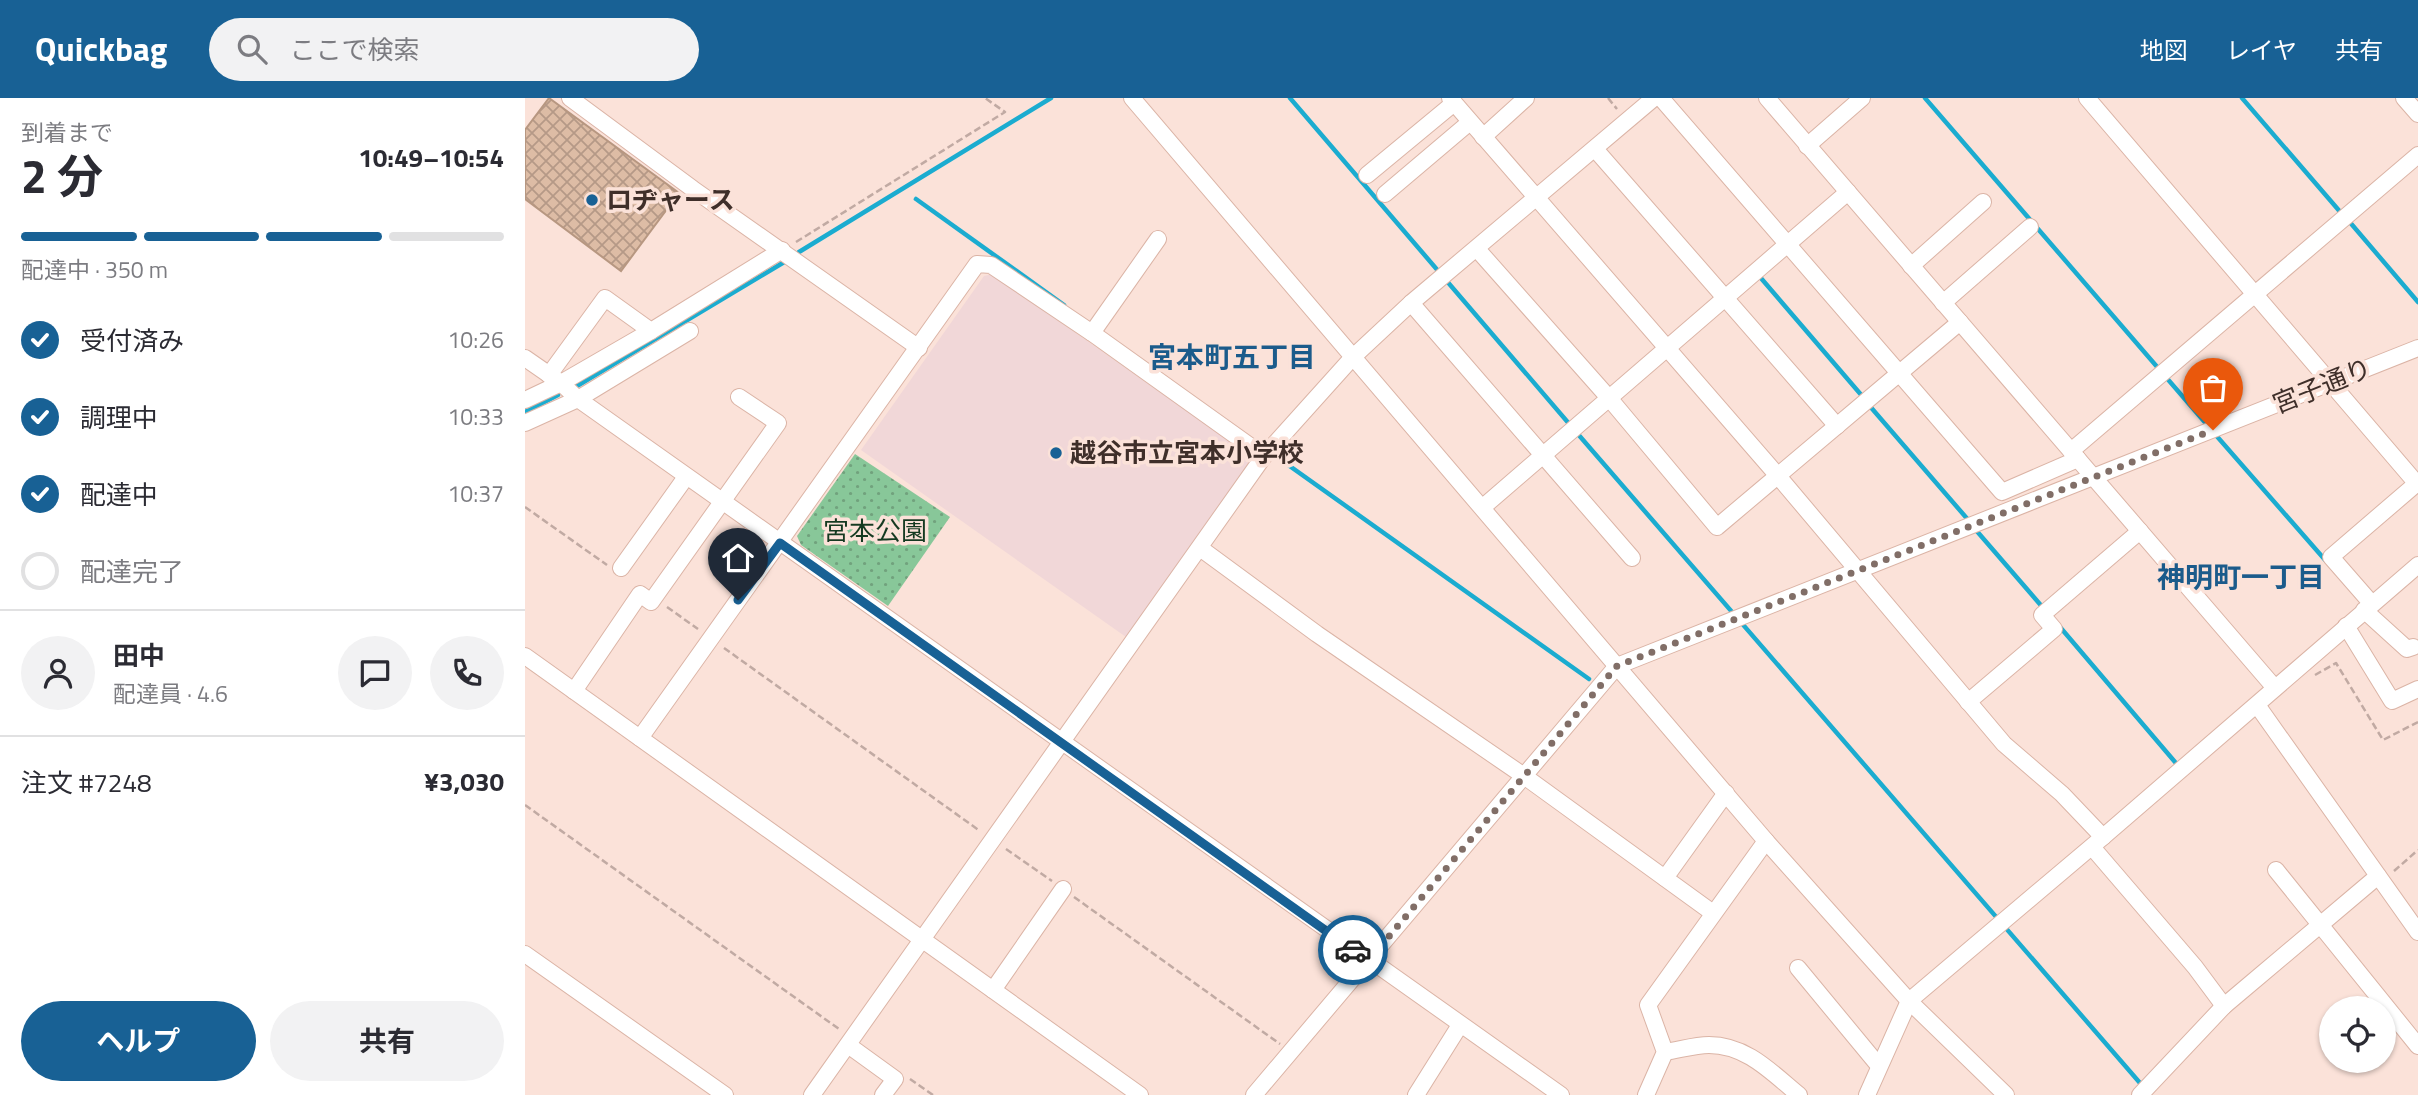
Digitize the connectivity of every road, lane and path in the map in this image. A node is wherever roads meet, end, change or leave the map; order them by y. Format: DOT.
graph roads {
  1 [pos="570,98"];
  2 [pos="985,98"];
  3 [pos="1132,98"];
  4 [pos="1526,98"];
  5 [pos="1654,98"];
  6 [pos="1661,98"];
  7 [pos="1862,98"];
  8 [pos="2087,98"];
  9 [pos="2404,98"];
  10 [pos="1452,100"];
  11 [pos="1777,102"];
  12 [pos="2418,114"];
  13 [pos="1470,122"];
  14 [pos="1483,137"];
  15 [pos="1807,146"];
  16 [pos="1595,149"];
  17 [pos="2418,155"];
  18 [pos="1367,176"];
  19 [pos="1848,192"];
  20 [pos="1385,194"];
  21 [pos="1535,198"];
  22 [pos="1983,202"];
  23 [pos="2030,227"];
  24 [pos="1158,239"];
  25 [pos="1788,244"];
  26 [pos="1477,249"];
  27 [pos="782,250"];
  28 [pos="1911,266"];
  29 [pos="2255,293"];
  30 [pos="1726,298"];
  31 [pos="1411,303"];
  32 [pos="1943,303"];
  33 [pos="1959,322"];
  34 [pos="651,331"];
  35 [pos="690,331"];
  36 [pos="1092,333"];
  37 [pos="919,348"];
  38 [pos="1667,348"];
  39 [pos="2418,348"];
  40 [pos="525,358"];
  41 [pos="1352,358"];
  42 [pos="1899,373"];
  43 [pos="555,379"];
  44 [pos="2332,382"];
  45 [pos="739,397"];
  46 [pos="1609,398"];
  47 [pos="578,399"];
  48 [pos="525,400"];
  49 [pos="525,422"];
  50 [pos="1837,426"];
  51 [pos="1543,454"];
  52 [pos="2074,455"];
  53 [pos="1264,456"];
  54 [pos="1778,476"];
  55 [pos="686,477"];
  56 [pos="2094,478"];
  57 [pos="2417,485"];
  58 [pos="722,501"];
  59 [pos="1483,507"];
  60 [pos="525,508"];
  61 [pos="2140,531"];
  62 [pos="780,543"];
  63 [pos="1200,548"];
  64 [pos="1632,558"];
  65 [pos="2418,565"];
  66 [pos="618,569"];
  67 [pos="1857,571"];
  68 [pos="654,598"];
  69 [pos="2368,607"];
  70 [pos="2346,626"];
  71 [pos="711,638"];
  72 [pos="2416,649"];
  73 [pos="526,659"];
  74 [pos="1617,666"];
  75 [pos="2313,677"];
  76 [pos="2275,688"];
  77 [pos="2418,689"];
  78 [pos="574,691"];
  79 [pos="1968,702"];
  80 [pos="2257,705"];
  81 [pos="2418,722"];
  82 [pos="640,738"];
  83 [pos="1062,743"];
  84 [pos="1524,776"];
  85 [pos="1725,793"];
  86 [pos="525,805"];
  87 [pos="993,840"];
  88 [pos="1766,841"];
  89 [pos="2098,842"];
  90 [pos="2418,850"];
  91 [pos="2276,870"];
  92 [pos="2385,874"];
  93 [pos="1665,878"];
  94 [pos="1063,889"];
  95 [pos="1713,913"];
  96 [pos="2322,924"];
  97 [pos="2418,932"];
  98 [pos="922,939"];
  99 [pos="525,954"];
  100 [pos="1369,960"];
  101 [pos="1798,968"];
  102 [pos="993,990"];
  103 [pos="1909,1001"];
  104 [pos="2224,1006"];
  105 [pos="1460,1026"];
  106 [pos="850,1042"];
  107 [pos="2418,1046"];
  108 [pos="1665,1052"];
  109 [pos="1287,1056"];
  110 [pos="1879,1066"];
  111 [pos="902,1073"];
  112 [pos="725,1095"];
  113 [pos="812,1095"];
  114 [pos="883,1095"];
  115 [pos="933,1095"];
  116 [pos="1140,1095"];
  117 [pos="1254,1095"];
  118 [pos="1416,1095"];
  119 [pos="1561,1095"];
  120 [pos="1646,1095"];
  121 [pos="1798,1095"];
  122 [pos="1867,1095"];
  123 [pos="2006,1095"];
  124 [pos="2140,1095"];
  1 -- 27 [label="street"];
  2 -- 27 [label="path"];
  3 -- 41 [label="street"];
  4 -- 14 [label="street"];
  5 -- 16 [label="street"];
  6 -- 25 [label="street"];
  7 -- 15 [label="street"];
  8 -- 29 [label="street"];
  9 -- 12 [label="street"];
  10 -- 13 [label="street"];
  10 -- 18 [label="street"];
  11 -- 15 [label="street"];
  13 -- 14 [label="street"];
  13 -- 20 [label="street"];
  14 -- 21 [label="street"];
  15 -- 19 [label="street"];
  16 -- 21 [label="street"];
  16 -- 30 [label="street"];
  17 -- 29 [label="street"];
  19 -- 25 [label="street"];
  19 -- 28 [label="street"];
  21 -- 26 [label="street"];
  21 -- 38 [label="street"];
  22 -- 28 [label="street"];
  23 -- 32 [label="street"];
  24 -- 36 [label="street"];
  25 -- 30 [label="street"];
  25 -- 42 [label="street"];
  26 -- 31 [label="street"];
  26 -- 46 [label="street"];
  27 -- 34 [label="street"];
  27 -- 37 [label="street"];
  28 -- 32 [label="street"];
  29 -- 44 [label="street"];
  29 -- 52 [label="street"];
  30 -- 38 [label="street"];
  30 -- 50 [label="street"];
  31 -- 41 [label="street"];
  31 -- 51 [label="street"];
  32 -- 33 [label="street"];
  33 -- 42 [label="street"];
  33 -- 52 [label="street"];
  34 -- 43 [label="street"];
  34 -- 43 [label="street"];
  35 -- 47 [label="street"];
  36 -- 37 [label="street"];
  36 -- 53 [label="street"];
  37 -- 62 [label="street"];
  38 -- 46 [label="street"];
  38 -- 54 [label="street"];
  39 -- 44 [label="street, 宮子通り"];
  40 -- 43 [label="street"];
  41 -- 53 [label="street"];
  41 -- 59 [label="street"];
  42 -- 50 [label="street"];
  42 -- 52 [label="street"];
  43 -- 47 [label="street"];
  43 -- 48 [label="street"];
  44 -- 56 [label="street, 宮子通り"];
  44 -- 57 [label="street"];
  45 -- 58 [label="street"];
  46 -- 51 [label="street"];
  46 -- 54 [label="street"];
  47 -- 49 [label="street"];
  47 -- 55 [label="street"];
  50 -- 54 [label="street"];
  51 -- 59 [label="street"];
  51 -- 64 [label="street"];
  52 -- 56 [label="street"];
  53 -- 63 [label="street"];
  54 -- 67 [label="street"];
  55 -- 58 [label="street"];
  55 -- 66 [label="street"];
  56 -- 61 [label="street"];
  56 -- 67 [label="street, 宮子通り"];
  57 -- 69 [label="street"];
  58 -- 62 [label="street"];
  58 -- 68 [label="street"];
  59 -- 74 [label="street"];
  60 -- 66 [label="path"];
  61 -- 76 [label="street"];
  61 -- 79 [label="street"];
  62 -- 71 [label="street"];
  62 -- 83 [label="street"];
  63 -- 83 [label="street"];
  63 -- 84 [label="street"];
  65 -- 69 [label="street"];
  67 -- 74 [label="street, 宮子通り"];
  67 -- 79 [label="street"];
  68 -- 71 [label="path"];
  68 -- 78 [label="street"];
  69 -- 70 [label="street"];
  69 -- 72 [label="street"];
  70 -- 76 [label="street"];
  70 -- 77 [label="street"];
  71 -- 82 [label="street"];
  71 -- 87 [label="path"];
  73 -- 78 [label="street"];
  74 -- 84 [label="street, 宮子通り"];
  74 -- 85 [label="street"];
  75 -- 81 [label="path"];
  76 -- 80 [label="street"];
  78 -- 82 [label="street"];
  79 -- 89 [label="street"];
  80 -- 89 [label="street"];
  80 -- 92 [label="street"];
  82 -- 98 [label="street"];
  83 -- 87 [label="street"];
  83 -- 100 [label="street"];
  84 -- 93 [label="street"];
  84 -- 100 [label="street, 宮子通り"];
  85 -- 88 [label="street"];
  85 -- 93 [label="street"];
  86 -- 106 [label="path"];
  87 -- 94 [label="path"];
  87 -- 98 [label="street"];
  88 -- 95 [label="street"];
  88 -- 103 [label="street"];
  89 -- 103 [label="street"];
  89 -- 104 [label="street"];
  90 -- 92 [label="path"];
  91 -- 96 [label="street"];
  92 -- 96 [label="street"];
  92 -- 97 [label="street"];
  93 -- 95 [label="street"];
  94 -- 102 [label="street"];
  94 -- 109 [label="path"];
  95 -- 108 [label="street"];
  96 -- 104 [label="street"];
  96 -- 107 [label="street"];
  98 -- 102 [label="street"];
  98 -- 106 [label="street"];
  99 -- 112 [label="street"];
  100 -- 105 [label="street"];
  100 -- 109 [label="street, 宮子通り"];
  101 -- 110 [label="street"];
  102 -- 116 [label="street"];
  103 -- 110 [label="street"];
  103 -- 123 [label="street"];
  104 -- 124 [label="street"];
  105 -- 118 [label="street"];
  105 -- 119 [label="street"];
  106 -- 113 [label="street"];
  106 -- 114 [label="street"];
  108 -- 120 [label="street"];
  108 -- 121 [label="street"];
  109 -- 117 [label="street, 宮子通り"];
  110 -- 122 [label="street"];
  111 -- 115 [label="path"];
}
